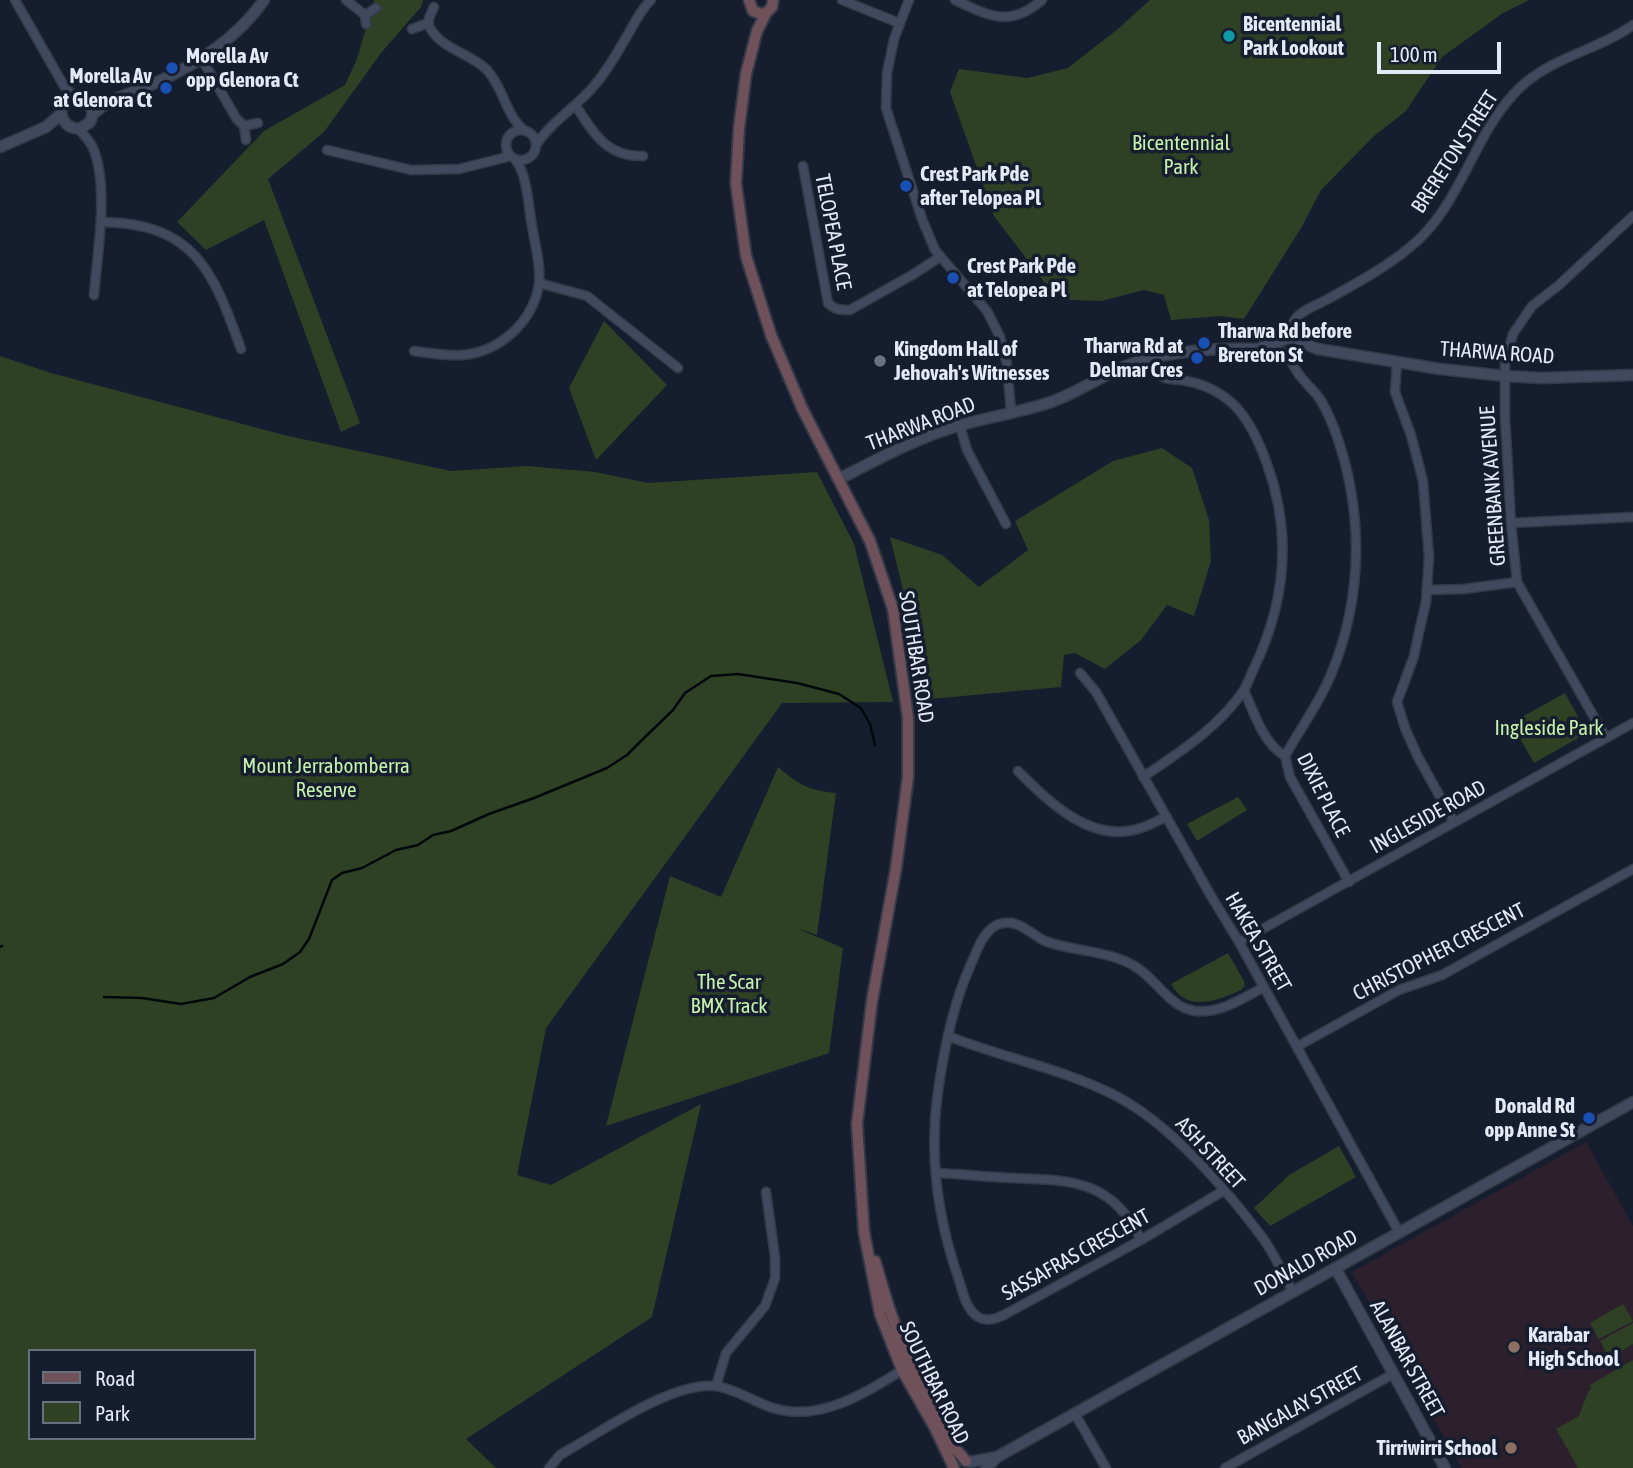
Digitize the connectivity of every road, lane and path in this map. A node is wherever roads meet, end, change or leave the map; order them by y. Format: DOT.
graph roads {
  1 [pos="15,0"];
  2 [pos="346,0"];
  3 [pos="741,0"];
  4 [pos="773,0"];
  5 [pos="842,0"];
  6 [pos="909,0"];
  7 [pos="955,0"];
  8 [pos="1042,0"];
  9 [pos="649,1"];
  10 [pos="260,2"];
  11 [pos="434,7"];
  12 [pos="376,8"];
  13 [pos="755,8"];
  14 [pos="428,23"];
  15 [pos="900,23"];
  16 [pos="1633,24"];
  17 [pos="412,29"];
  18 [pos="202,59"];
  19 [pos="64,86"];
  20 [pos="75,97"];
  21 [pos="87,100"];
  22 [pos="106,102"];
  23 [pos="65,103"];
  24 [pos="576,106"];
  25 [pos="510,112"];
  26 [pos="61,114"];
  27 [pos="91,118"];
  28 [pos="258,123"];
  29 [pos="555,124"];
  30 [pos="67,125"];
  31 [pos="244,126"];
  32 [pos="46,127"];
  33 [pos="79,129"];
  34 [pos="527,132"];
  35 [pos="511,134"];
  36 [pos="246,140"];
  37 [pos="91,143"];
  38 [pos="507,143"];
  39 [pos="0,147"];
  40 [pos="535,149"];
  41 [pos="327,150"];
  42 [pos="643,156"];
  43 [pos="513,157"];
  44 [pos="489,160"];
  45 [pos="803,166"];
  46 [pos="525,183"];
  47 [pos="1633,216"];
  48 [pos="101,222"];
  49 [pos="940,257"];
  50 [pos="539,283"];
  51 [pos="94,295"];
  52 [pos="1288,346"];
  53 [pos="241,349"];
  54 [pos="414,351"];
  55 [pos="1147,359"];
  56 [pos="1397,362"];
  57 [pos="678,368"];
  58 [pos="1633,375"];
  59 [pos="1505,376"];
  60 [pos="1011,412"];
  61 [pos="960,426"];
  62 [pos="839,480"];
  63 [pos="1633,517"];
  64 [pos="1511,523"];
  65 [pos="1006,524"];
  66 [pos="1517,582"];
  67 [pos="1427,590"];
  68 [pos="1080,673"];
  69 [pos="1244,690"];
  70 [pos="1633,723"];
  71 [pos="1606,738"];
  72 [pos="1285,756"];
  73 [pos="1018,771"];
  74 [pos="1143,776"];
  75 [pos="1167,817"];
  76 [pos="1454,822"];
  77 [pos="1633,869"];
  78 [pos="1349,882"];
  79 [pos="1239,942"];
  80 [pos="1264,987"];
  81 [pos="948,1036"];
  82 [pos="1298,1046"];
  83 [pos="1632,1103"];
  84 [pos="936,1173"];
  85 [pos="1223,1191"];
  86 [pos="766,1192"];
  87 [pos="1399,1232"];
  88 [pos="1141,1240"];
  89 [pos="1336,1269"];
  90 [pos="1293,1292"];
  91 [pos="906,1368"];
  92 [pos="1392,1374"];
  93 [pos="716,1386"];
  94 [pos="1075,1414"];
  95 [pos="997,1457"];
  96 [pos="971,1464"];
  97 [pos="549,1468"];
  98 [pos="954,1468"];
  99 [pos="986,1468"];
  100 [pos="1106,1468"];
  101 [pos="1225,1468"];
  102 [pos="1445,1468"];
  1 -- 19 [label="street"];
  2 -- 12 [label="street"];
  3 -- 13 [label="street"];
  4 -- 13 [label="main road"];
  5 -- 15 [label="street"];
  6 -- 15 [label="street"];
  7 -- 8 [label="street"];
  9 -- 24 [label="street"];
  10 -- 18 [label="street"];
  11 -- 14 [label="street"];
  13 -- 62 [label="main road, SOUTHBAR ROAD"];
  14 -- 17 [label="street"];
  14 -- 25 [label="street"];
  15 -- 49 [label="street"];
  16 -- 52 [label="street, BRERETON STREET"];
  18 -- 22 [label="street"];
  18 -- 31 [label="street"];
  19 -- 20 [label="street"];
  19 -- 23 [label="street"];
  20 -- 21 [label="street"];
  20 -- 23 [label="street"];
  21 -- 22 [label="street"];
  21 -- 27 [label="street"];
  22 -- 27 [label="street"];
  23 -- 26 [label="street"];
  24 -- 29 [label="street"];
  24 -- 42 [label="street"];
  25 -- 34 [label="street"];
  25 -- 35 [label="street"];
  26 -- 30 [label="street"];
  26 -- 32 [label="street"];
  27 -- 33 [label="street"];
  27 -- 37 [label="street"];
  28 -- 31 [label="street"];
  29 -- 34 [label="street"];
  29 -- 40 [label="street"];
  30 -- 32 [label="street"];
  30 -- 33 [label="street"];
  31 -- 36 [label="street"];
  32 -- 39 [label="street"];
  33 -- 37 [label="street"];
  34 -- 35 [label="street"];
  34 -- 40 [label="street"];
  35 -- 38 [label="street"];
  37 -- 48 [label="street"];
  38 -- 43 [label="street"];
  38 -- 44 [label="street"];
  40 -- 43 [label="street"];
  40 -- 46 [label="street"];
  41 -- 44 [label="street"];
  43 -- 44 [label="street"];
  43 -- 46 [label="street"];
  45 -- 49 [label="street, TELOPEA PLACE"];
  46 -- 50 [label="street"];
  47 -- 59 [label="street, GREENBANK AVENUE"];
  48 -- 51 [label="street"];
  48 -- 53 [label="street"];
  49 -- 60 [label="street"];
  50 -- 54 [label="street"];
  50 -- 57 [label="street"];
  52 -- 55 [label="street, THARWA ROAD"];
  52 -- 56 [label="street, THARWA ROAD"];
  52 -- 72 [label="street"];
  55 -- 60 [label="street, THARWA ROAD"];
  55 -- 69 [label="street"];
  56 -- 59 [label="street, THARWA ROAD"];
  56 -- 67 [label="street"];
  58 -- 59 [label="street, THARWA ROAD"];
  59 -- 64 [label="street, GREENBANK AVENUE"];
  60 -- 61 [label="street, THARWA ROAD"];
  61 -- 62 [label="street, THARWA ROAD"];
  61 -- 65 [label="street"];
  62 -- 91 [label="main road, SOUTHBAR ROAD"];
  63 -- 64 [label="street"];
  64 -- 66 [label="street, GREENBANK AVENUE"];
  66 -- 67 [label="street"];
  66 -- 71 [label="street, GREENBANK AVENUE"];
  67 -- 76 [label="street"];
  68 -- 74 [label="street, HAKEA STREET"];
  69 -- 72 [label="street, DIXIE PLACE"];
  69 -- 74 [label="street"];
  70 -- 71 [label="street, INGLESIDE ROAD"];
  71 -- 76 [label="street, INGLESIDE ROAD"];
  72 -- 78 [label="street, DIXIE PLACE"];
  73 -- 75 [label="street"];
  74 -- 75 [label="street, HAKEA STREET"];
  75 -- 79 [label="street, HAKEA STREET"];
  76 -- 78 [label="street, INGLESIDE ROAD"];
  77 -- 82 [label="street, CHRISTOPHER CRESCENT"];
  78 -- 79 [label="street, INGLESIDE ROAD"];
  79 -- 80 [label="street, HAKEA STREET"];
  80 -- 81 [label="street, SASSAFRAS CRESCENT"];
  80 -- 82 [label="street, HAKEA STREET"];
  81 -- 84 [label="street, SASSAFRAS CRESCENT"];
  81 -- 85 [label="street, ASH STREET"];
  82 -- 87 [label="street, HAKEA STREET"];
  83 -- 87 [label="street, DONALD ROAD"];
  84 -- 88 [label="street"];
  84 -- 88 [label="street, SASSAFRAS CRESCENT"];
  85 -- 88 [label="street, SASSAFRAS CRESCENT"];
  85 -- 90 [label="street, ASH STREET"];
  86 -- 93 [label="street"];
  87 -- 89 [label="street, DONALD ROAD"];
  89 -- 90 [label="street, DONALD ROAD"];
  89 -- 92 [label="street, ALANBAR STREET"];
  90 -- 94 [label="street, DONALD ROAD"];
  91 -- 93 [label="street"];
  91 -- 96 [label="main road, SOUTHBAR ROAD"];
  91 -- 98 [label="main road, SOUTHBAR ROAD"];
  92 -- 101 [label="street, BANGALAY STREET"];
  92 -- 102 [label="street, ALANBAR STREET"];
  93 -- 97 [label="street"];
  94 -- 95 [label="street, DONALD ROAD"];
  94 -- 100 [label="street"];
  95 -- 96 [label="street, DONALD ROAD"];
  95 -- 99 [label="street, DONALD ROAD"];
  96 -- 98 [label="main road"];
}
